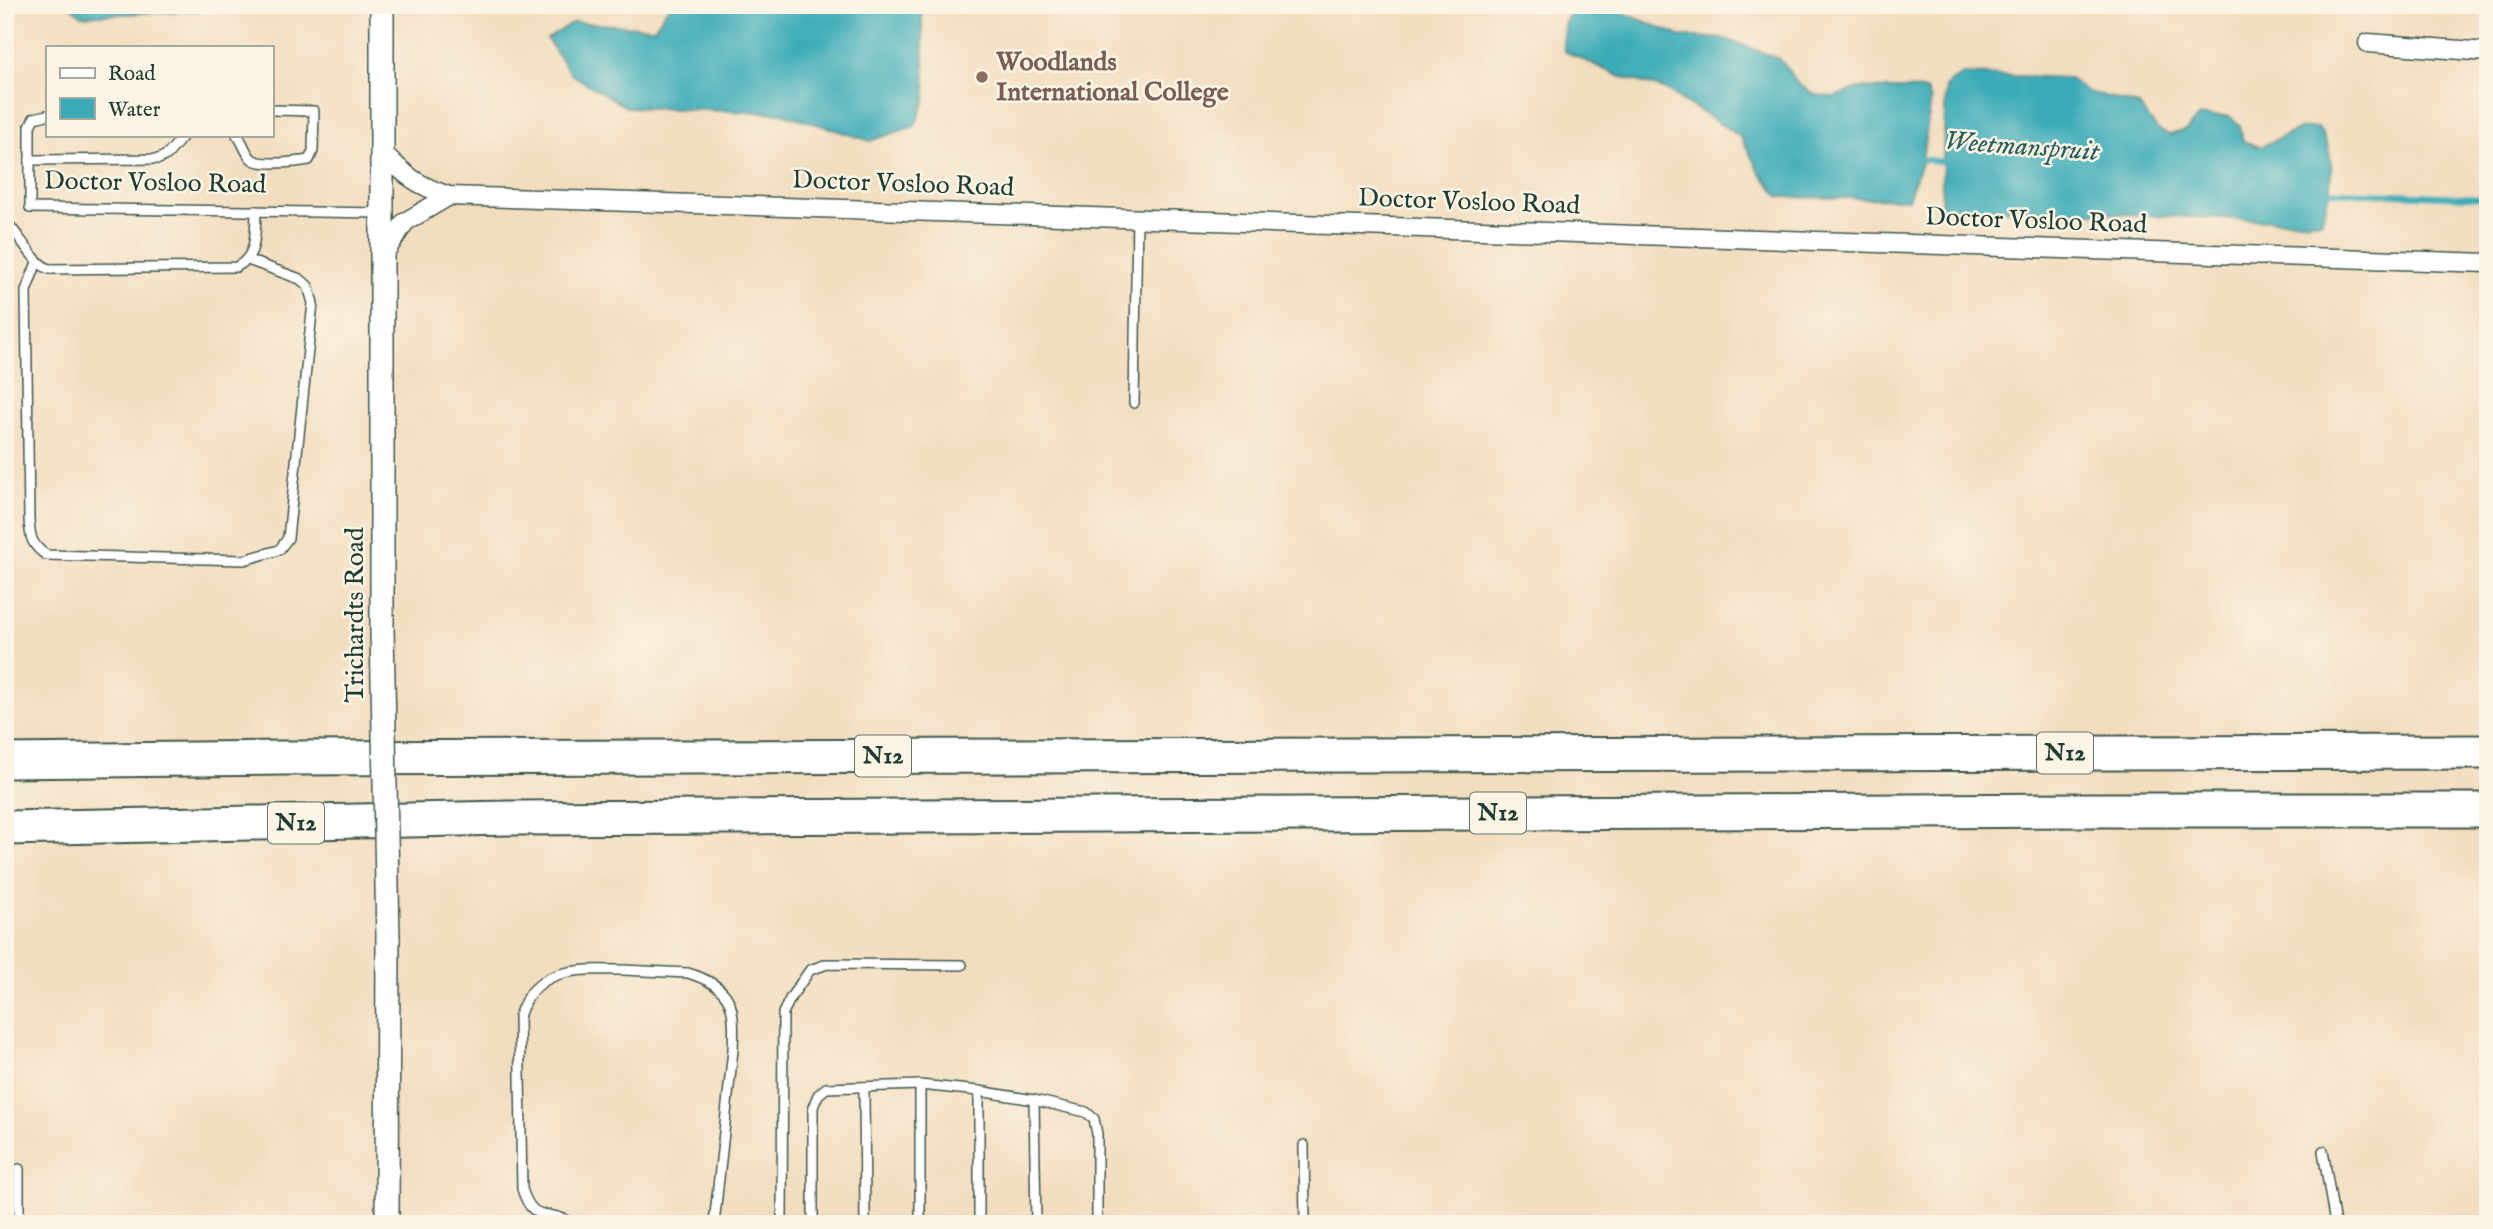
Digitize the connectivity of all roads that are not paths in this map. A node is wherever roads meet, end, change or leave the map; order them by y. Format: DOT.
graph roads {
  1 [pos="382,5"];
  2 [pos="2368,43"];
  3 [pos="2488,52"];
  4 [pos="273,110"];
  5 [pos="46,115"];
  6 [pos="183,136"];
  7 [pos="238,136"];
  8 [pos="383,153"];
  9 [pos="30,160"];
  10 [pos="449,196"];
  11 [pos="256,211"];
  12 [pos="383,213"];
  13 [pos="1136,218"];
  14 [pos="5,221"];
  15 [pos="382,257"];
  16 [pos="248,260"];
  17 [pos="37,262"];
  18 [pos="2488,263"];
  19 [pos="1135,403"];
  20 [pos="5,752"];
  21 [pos="2488,752"];
  22 [pos="282,758"];
  23 [pos="5,761"];
  24 [pos="2488,810"];
  25 [pos="5,828"];
  26 [pos="962,965"];
  27 [pos="920,1085"];
  28 [pos="864,1087"];
  29 [pos="979,1091"];
  30 [pos="1034,1100"];
  31 [pos="1304,1145"];
  32 [pos="2323,1151"];
  33 [pos="19,1169"];
  34 [pos="19,1224"];
  35 [pos="387,1224"];
  36 [pos="574,1224"];
  37 [pos="714,1224"];
  38 [pos="782,1224"];
  39 [pos="813,1224"];
  40 [pos="864,1224"];
  41 [pos="920,1224"];
  42 [pos="979,1224"];
  43 [pos="1036,1224"];
  44 [pos="1097,1224"];
  45 [pos="1306,1224"];
  46 [pos="2335,1224"];
  1 -- 8 [label="street, Trichardts Road"];
  2 -- 3 [label="street"];
  4 -- 7 [label="lane"];
  5 -- 9 [label="lane, Doctor Vosloo Road"];
  6 -- 9 [label="lane"];
  8 -- 10 [label="street, Doctor Vosloo Road"];
  8 -- 12 [label="street, Trichardts Road"];
  9 -- 11 [label="lane, Doctor Vosloo Road"];
  10 -- 13 [label="street, Doctor Vosloo Road"];
  10 -- 15 [label="street"];
  11 -- 12 [label="lane, Doctor Vosloo Road"];
  11 -- 16 [label="lane"];
  12 -- 15 [label="street, Trichardts Road"];
  13 -- 18 [label="street, Doctor Vosloo Road"];
  13 -- 19 [label="lane"];
  14 -- 17 [label="lane"];
  15 -- 35 [label="street, Trichardts Road, bridge"];
  16 -- 17 [label="lane"];
  16 -- 17 [label="lane"];
  20 -- 22 [label="highway"];
  21 -- 22 [label="highway, N12"];
  22 -- 23 [label="highway, N12"];
  24 -- 25 [label="highway, N12"];
  26 -- 38 [label="lane"];
  27 -- 28 [label="lane"];
  27 -- 29 [label="lane"];
  27 -- 41 [label="lane"];
  28 -- 39 [label="lane"];
  28 -- 40 [label="lane"];
  29 -- 30 [label="lane"];
  29 -- 42 [label="lane"];
  30 -- 43 [label="lane"];
  30 -- 44 [label="lane"];
  31 -- 45 [label="lane"];
  32 -- 46 [label="lane"];
  33 -- 34 [label="lane"];
  36 -- 37 [label="lane"];
}
